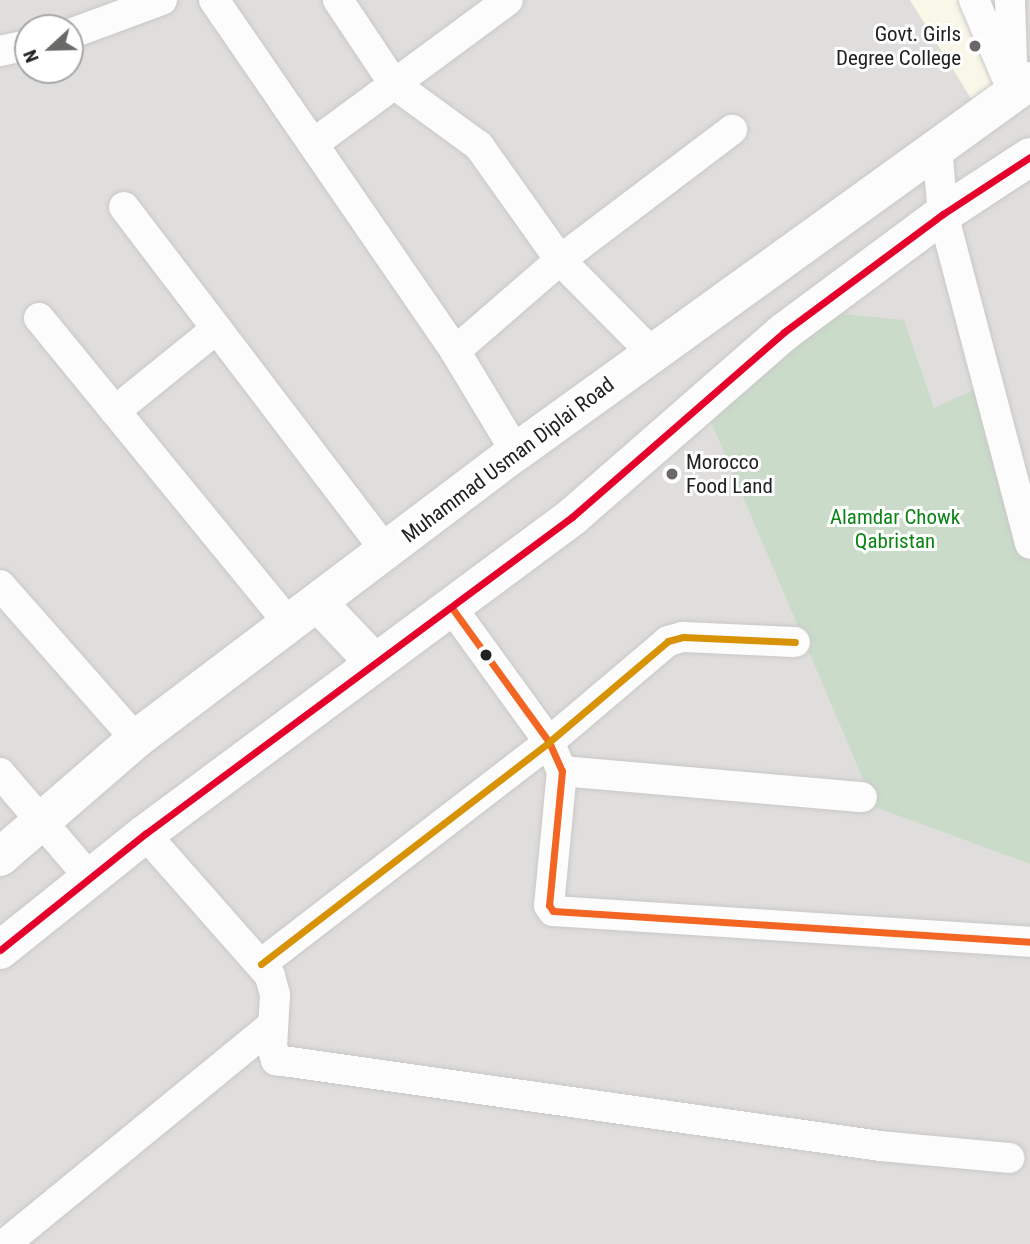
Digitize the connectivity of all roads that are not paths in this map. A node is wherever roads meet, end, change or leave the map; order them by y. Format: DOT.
graph roads {
  1 [pos="162,0"];
  2 [pos="214,0"];
  3 [pos="338,0"];
  4 [pos="508,0"];
  5 [pos="974,0"];
  6 [pos="1010,0"];
  7 [pos="84,29"];
  8 [pos="394,84"];
  9 [pos="1021,86"];
  10 [pos="732,130"];
  11 [pos="313,144"];
  12 [pos="937,147"];
  13 [pos="1030,157"];
  14 [pos="124,206"];
  15 [pos="943,214"];
  16 [pos="560,260"];
  17 [pos="39,318"];
  18 [pos="215,330"];
  19 [pos="455,351"];
  20 [pos="652,354"];
  21 [pos="115,411"];
  22 [pos="516,452"];
  23 [pos="1030,544"];
  24 [pos="386,551"];
  25 [pos="0,585"];
  26 [pos="452,608"];
  27 [pos="305,615"];
  28 [pos="795,642"];
  29 [pos="373,662"];
  30 [pos="136,739"];
  31 [pos="549,742"];
  32 [pos="562,771"];
  33 [pos="0,773"];
  34 [pos="862,797"];
  35 [pos="43,823"];
  36 [pos="145,834"];
  37 [pos="0,857"];
  38 [pos="90,878"];
  39 [pos="1030,942"];
  40 [pos="0,950"];
  41 [pos="261,964"];
  42 [pos="273,1025"];
  43 [pos="1009,1158"];
  44 [pos="5,1244"];
  1 -- 7 [label="street"];
  2 -- 11 [label="street"];
  3 -- 8 [label="street"];
  4 -- 8 [label="street"];
  5 -- 9 [label="street"];
  6 -- 9 [label="street"];
  8 -- 11 [label="street"];
  8 -- 16 [label="street"];
  9 -- 12 [label="street, Muhammad Usman Diplai Road"];
  10 -- 16 [label="street"];
  11 -- 19 [label="street"];
  12 -- 15 [label="street"];
  12 -- 20 [label="street, Muhammad Usman Diplai Road"];
  13 -- 15 [label="street"];
  14 -- 18 [label="street"];
  15 -- 23 [label="street"];
  15 -- 26 [label="street"];
  16 -- 19 [label="street"];
  16 -- 20 [label="street"];
  17 -- 21 [label="street"];
  18 -- 21 [label="street"];
  18 -- 24 [label="street"];
  19 -- 22 [label="street"];
  20 -- 22 [label="street, Muhammad Usman Diplai Road"];
  21 -- 27 [label="street"];
  22 -- 24 [label="street, Muhammad Usman Diplai Road"];
  24 -- 27 [label="street, Muhammad Usman Diplai Road"];
  25 -- 30 [label="street"];
  26 -- 29 [label="street"];
  26 -- 31 [label="street"];
  27 -- 29 [label="street"];
  27 -- 30 [label="street, Muhammad Usman Diplai Road"];
  28 -- 31 [label="street"];
  29 -- 36 [label="street"];
  30 -- 35 [label="street, Muhammad Usman Diplai Road"];
  31 -- 32 [label="street"];
  31 -- 41 [label="street"];
  32 -- 34 [label="street"];
  32 -- 39 [label="street"];
  33 -- 35 [label="street"];
  35 -- 37 [label="street, Muhammad Usman Diplai Road"];
  35 -- 38 [label="street"];
  36 -- 38 [label="street"];
  36 -- 41 [label="street"];
  38 -- 40 [label="street"];
  41 -- 42 [label="street"];
  42 -- 43 [label="street"];
  42 -- 44 [label="street"];
}
